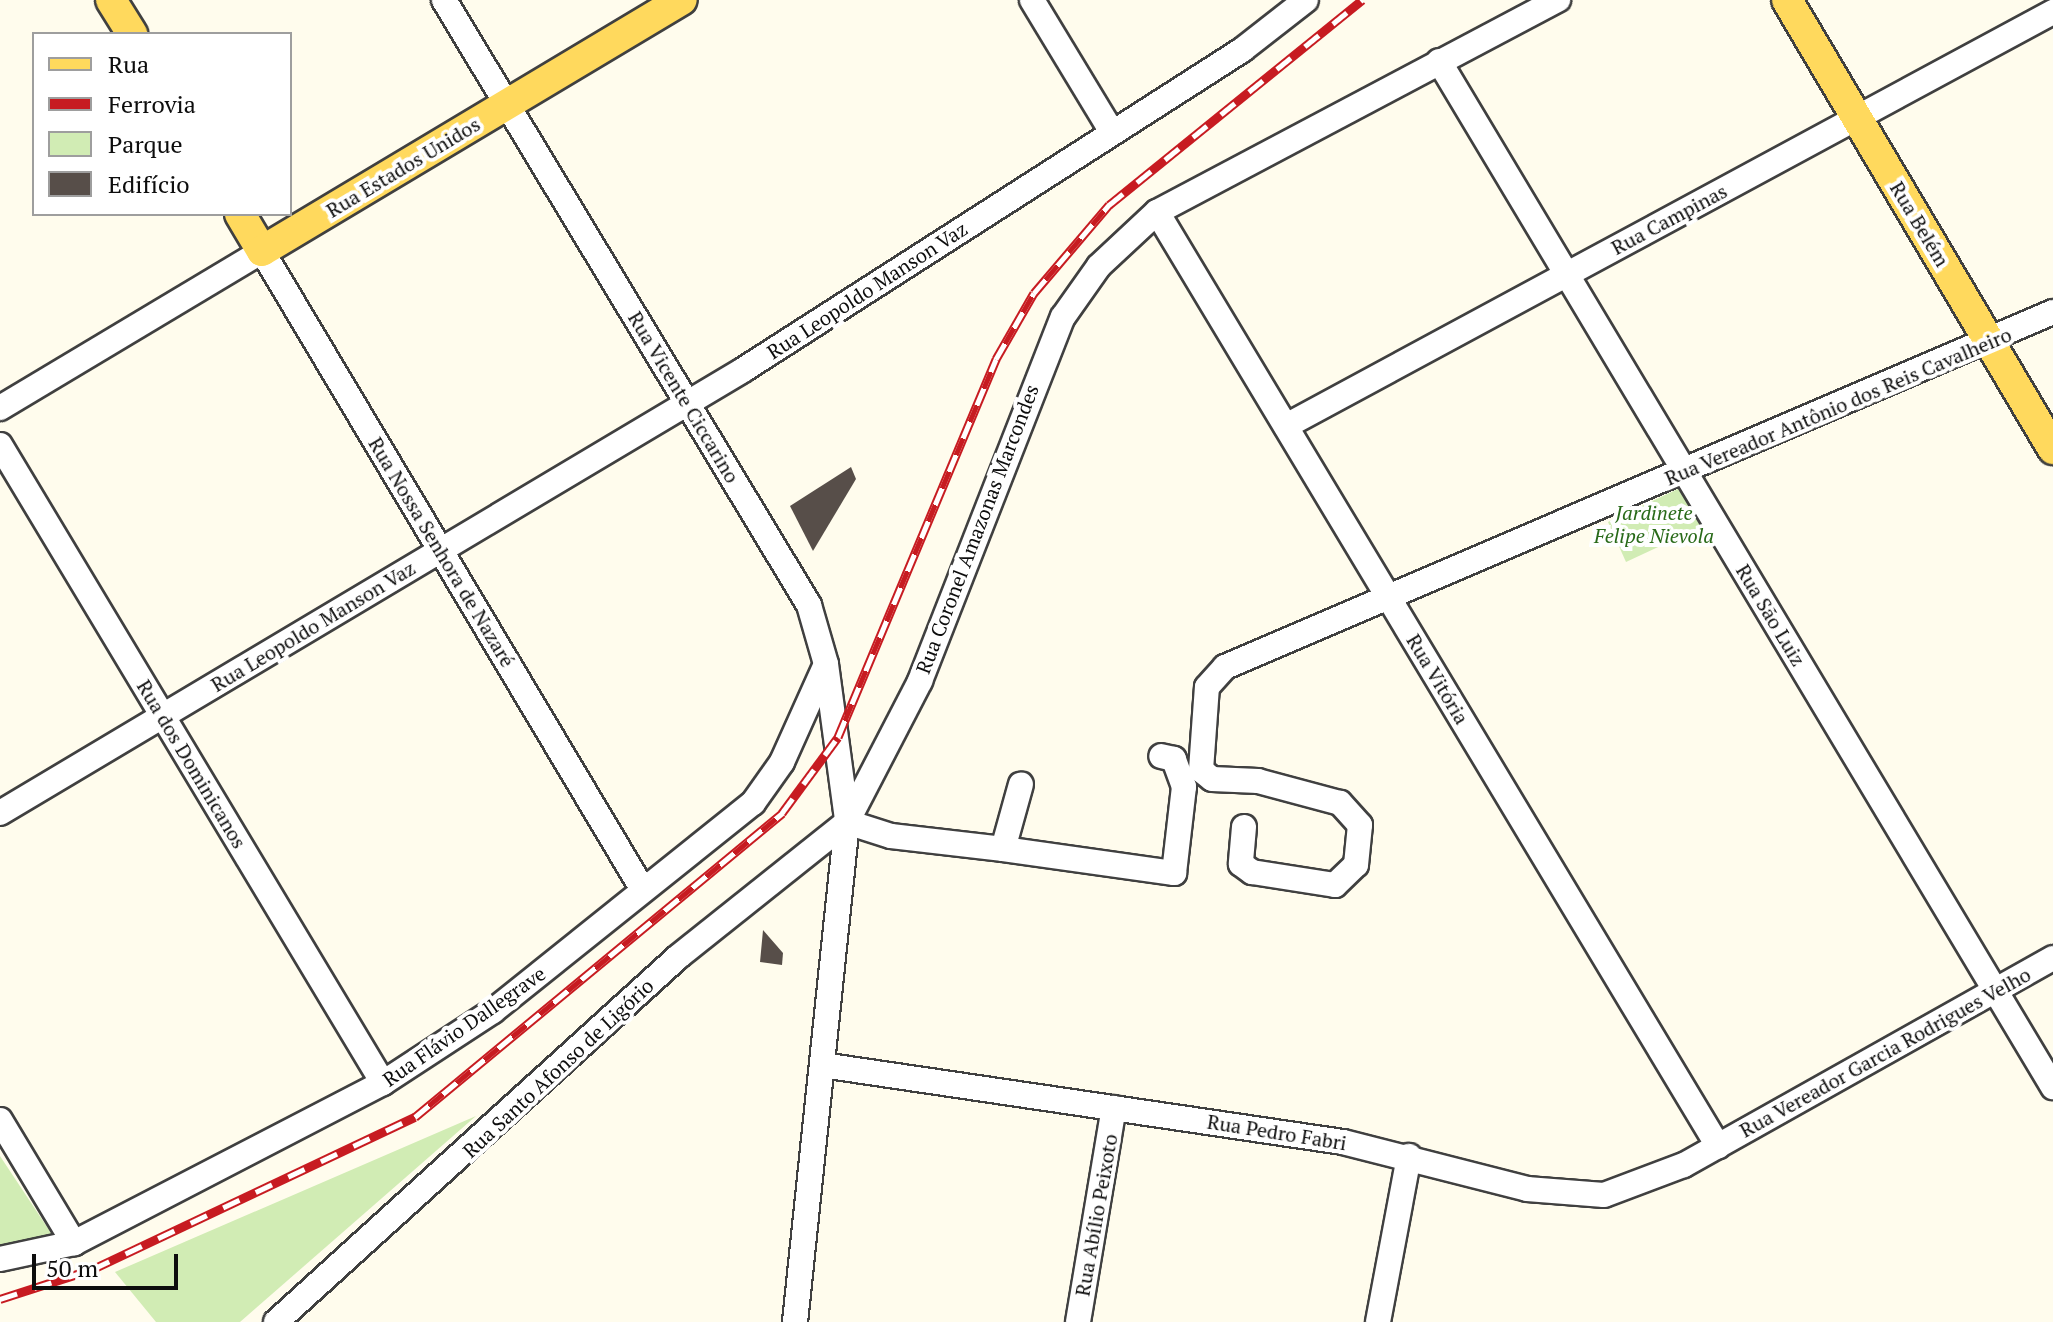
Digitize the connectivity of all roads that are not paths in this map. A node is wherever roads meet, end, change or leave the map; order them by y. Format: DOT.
graph roads {
  1 [pos="111,0"];
  2 [pos="444,0"];
  3 [pos="682,0"];
  4 [pos="1032,0"];
  5 [pos="1306,0"];
  6 [pos="1558,0"];
  7 [pos="1787,0"];
  8 [pos="2053,12"];
  9 [pos="131,32"];
  10 [pos="1439,61"];
  11 [pos="507,104"];
  12 [pos="1856,118"];
  13 [pos="1112,132"];
  14 [pos="1157,212"];
  15 [pos="241,216"];
  16 [pos="262,251"];
  17 [pos="1566,274"];
  18 [pos="2053,312"];
  19 [pos="1989,340"];
  20 [pos="687,403"];
  21 [pos="0,408"];
  22 [pos="1286,426"];
  23 [pos="0,445"];
  24 [pos="2053,449"];
  25 [pos="1685,472"];
  26 [pos="442,549"];
  27 [pos="1391,601"];
  28 [pos="826,664"];
  29 [pos="163,715"];
  30 [pos="1161,756"];
  31 [pos="1021,784"];
  32 [pos="0,813"];
  33 [pos="847,822"];
  34 [pos="1244,827"];
  35 [pos="1003,849"];
  36 [pos="643,890"];
  37 [pos="2053,958"];
  38 [pos="1995,990"];
  39 [pos="822,1065"];
  40 [pos="383,1083"];
  41 [pos="2053,1087"];
  42 [pos="1114,1108"];
  43 [pos="0,1120"];
  44 [pos="1718,1146"];
  45 [pos="1409,1156"];
  46 [pos="74,1243"];
  47 [pos="0,1259"];
  48 [pos="276,1322"];
  49 [pos="795,1322"];
  50 [pos="1078,1322"];
  51 [pos="1378,1322"];
  1 -- 9 [label="main road"];
  2 -- 11 [label="street, Rua Vicente Ciccarino"];
  3 -- 11 [label="main road, Rua Estados Unidos"];
  4 -- 13 [label="street"];
  5 -- 13 [label="street"];
  6 -- 10 [label="street, Rua Coronel Amazonas Marcondes"];
  7 -- 12 [label="main road, Rua Belém"];
  8 -- 12 [label="street, Rua Campinas"];
  10 -- 14 [label="street, Rua Coronel Amazonas Marcondes"];
  10 -- 17 [label="street, Rua São Luiz"];
  11 -- 16 [label="main road, Rua Estados Unidos"];
  11 -- 20 [label="street, Rua Vicente Ciccarino"];
  12 -- 17 [label="street, Rua Campinas"];
  12 -- 19 [label="main road, Rua Belém"];
  13 -- 20 [label="street, Rua Leopoldo Manson Vaz"];
  14 -- 22 [label="street, Rua Vitória"];
  14 -- 33 [label="street, Rua Coronel Amazonas Marcondes"];
  15 -- 16 [label="main road, Rua Nossa Senhora de Nazaré"];
  16 -- 21 [label="street, Rua Estados Unidos"];
  16 -- 26 [label="street, Rua Nossa Senhora de Nazaré"];
  17 -- 22 [label="street, Rua Campinas"];
  17 -- 25 [label="street, Rua São Luiz"];
  18 -- 19 [label="street, Rua Vereador Antônio dos Reis Cavalheiro"];
  19 -- 24 [label="main road, Rua Belém"];
  19 -- 25 [label="street, Rua Vereador Antônio dos Reis Cavalheiro"];
  20 -- 26 [label="street, Rua Leopoldo Manson Vaz"];
  20 -- 28 [label="street, Rua Vicente Ciccarino"];
  22 -- 27 [label="street, Rua Vitória"];
  23 -- 29 [label="street, Rua dos Dominicanos"];
  25 -- 27 [label="street, Rua Vereador Antônio dos Reis Cavalheiro"];
  25 -- 38 [label="street, Rua São Luiz"];
  26 -- 29 [label="street, Rua Leopoldo Manson Vaz"];
  26 -- 36 [label="street, Rua Nossa Senhora de Nazaré"];
  27 -- 34 [label="street, Rua Vereador Antônio dos Reis Cavalheiro"];
  27 -- 44 [label="street, Rua Vitória"];
  28 -- 33 [label="street, Rua Vicente Ciccarino"];
  28 -- 36 [label="street, Rua Flávio Dallegrave"];
  29 -- 32 [label="street, Rua Leopoldo Manson Vaz"];
  29 -- 40 [label="street, Rua dos Dominicanos"];
  30 -- 35 [label="street"];
  31 -- 35 [label="street"];
  33 -- 35 [label="street"];
  33 -- 39 [label="street, Rua Coronel Amazonas Marcondes"];
  33 -- 48 [label="street, Rua Santo Afonso de Ligório"];
  36 -- 40 [label="street, Rua Flávio Dallegrave"];
  37 -- 38 [label="street, Rua Vereador Garcia Rodrigues Velho"];
  38 -- 41 [label="street, Rua São Luiz"];
  38 -- 44 [label="street, Rua Vereador Garcia Rodrigues Velho"];
  39 -- 42 [label="street, Rua Pedro Fabri"];
  39 -- 49 [label="street, Rua Coronel Amazonas Marcondes"];
  40 -- 46 [label="street, Rua Flávio Dallegrave"];
  42 -- 45 [label="street, Rua Pedro Fabri"];
  42 -- 50 [label="street, Rua Abílio Peixoto"];
  43 -- 46 [label="street"];
  44 -- 45 [label="street, Rua Pedro Fabri"];
  45 -- 51 [label="street"];
  46 -- 47 [label="street, Rua Flávio Dallegrave"];
}
